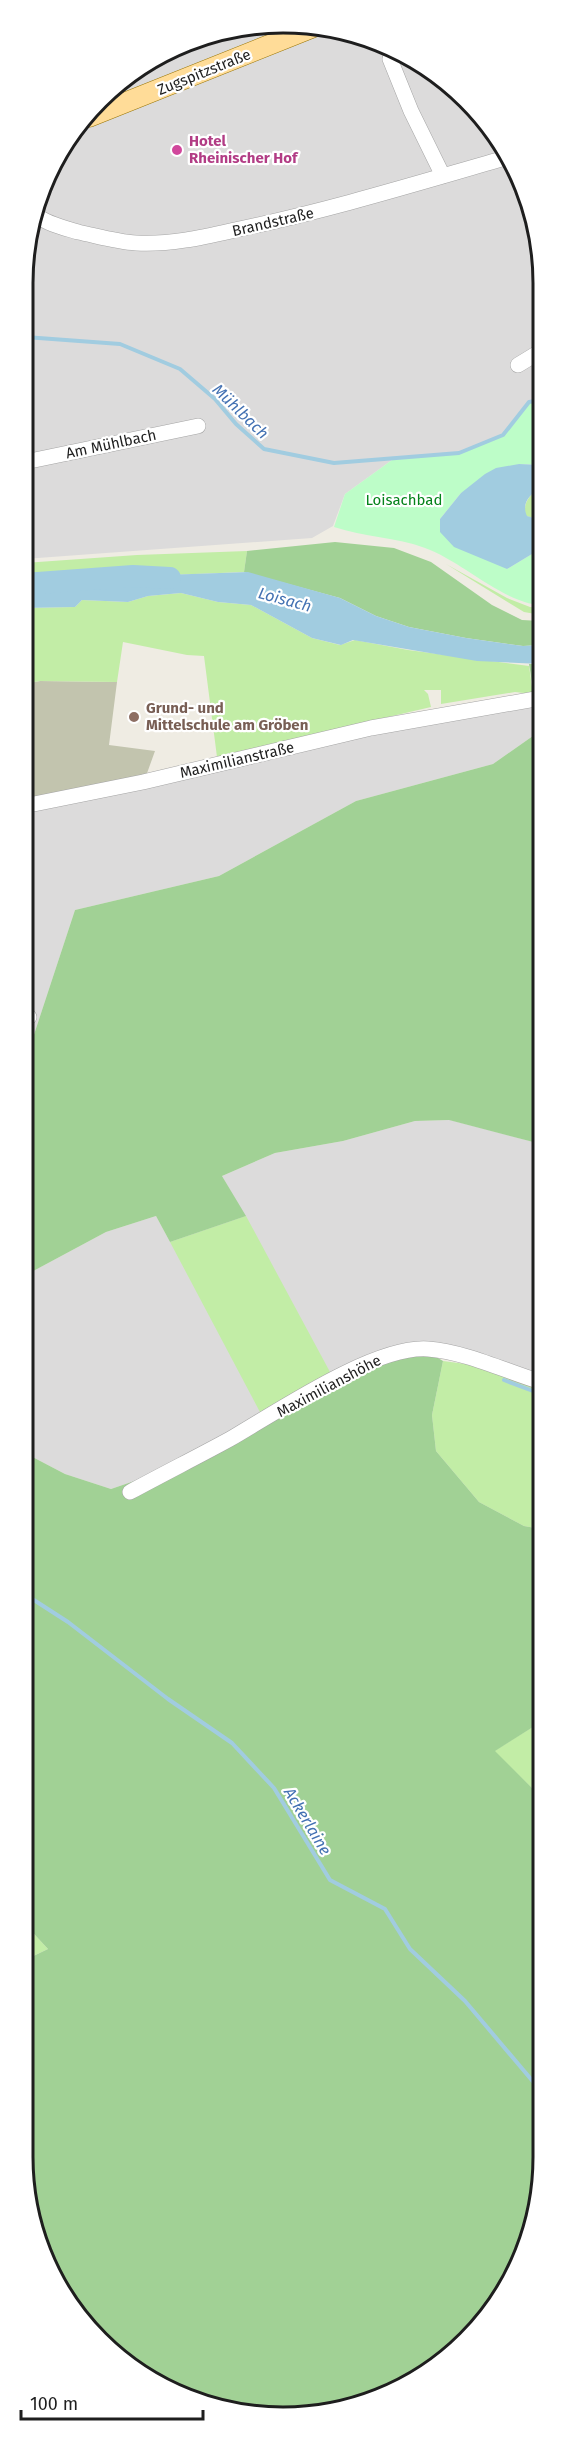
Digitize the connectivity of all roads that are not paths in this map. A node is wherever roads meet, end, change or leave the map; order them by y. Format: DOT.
graph roads {
  1 [pos="294,34"];
  2 [pos="391,58"];
  3 [pos="114,99"];
  4 [pos="501,159"];
  5 [pos="444,176"];
  6 [pos="42,219"];
  7 [pos="533,356"];
  8 [pos="518,365"];
  9 [pos="198,426"];
  10 [pos="33,460"];
  11 [pos="533,699"];
  12 [pos="33,804"];
  13 [pos="533,1379"];
  14 [pos="130,1492"];
  1 -- 3 [label="main road, Zugspitzstraße"];
  2 -- 5 [label="street"];
  4 -- 5 [label="street, Brandstraße"];
  5 -- 6 [label="street, Brandstraße"];
  7 -- 8 [label="street"];
  9 -- 10 [label="street, Am Mühlbach"];
  11 -- 12 [label="street, Maximilianstraße"];
  13 -- 14 [label="street, Maximilianshöhe"];
}
